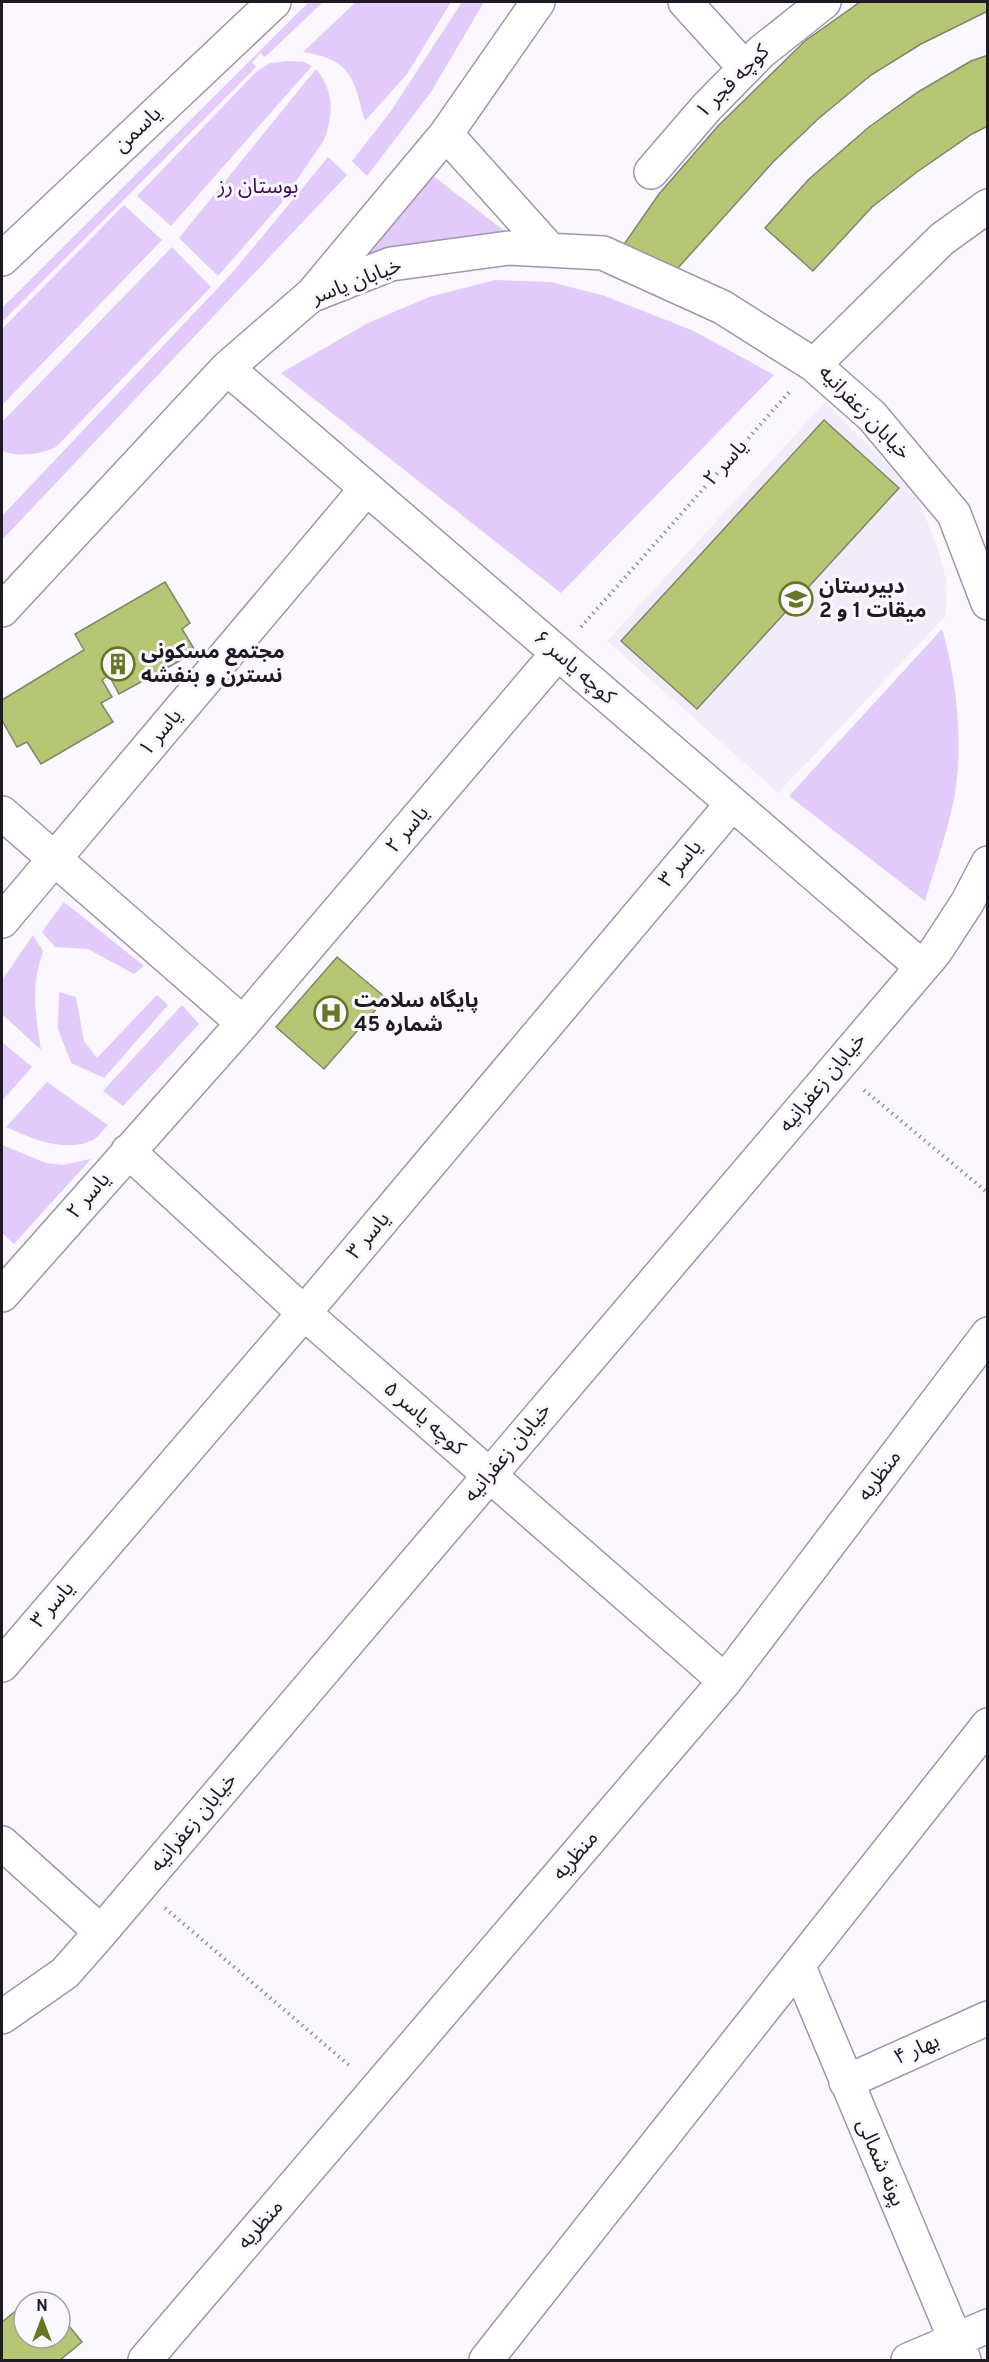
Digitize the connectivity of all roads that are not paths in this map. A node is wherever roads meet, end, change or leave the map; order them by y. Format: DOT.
graph roads {
  1 [pos="274,2"];
  2 [pos="538,2"];
  3 [pos="685,2"];
  4 [pos="824,2"];
  5 [pos="745,68"];
  6 [pos="446,134"];
  7 [pos="651,172"];
  8 [pos="987,206"];
  9 [pos="550,250"];
  10 [pos="2,259"];
  11 [pos="310,296"];
  12 [pos="814,364"];
  13 [pos="227,368"];
  14 [pos="366,489"];
  15 [pos="987,603"];
  16 [pos="2,610"];
  17 [pos="557,654"];
  18 [pos="732,804"];
  19 [pos="2,813"];
  20 [pos="54,860"];
  21 [pos="987,863"];
  22 [pos="2,921"];
  23 [pos="922,967"];
  24 [pos="243,1023"];
  25 [pos="128,1151"];
  26 [pos="5,1284"];
  27 [pos="304,1314"];
  28 [pos="987,1334"];
  29 [pos="489,1476"];
  30 [pos="2,1665"];
  31 [pos="725,1681"];
  32 [pos="987,1725"];
  33 [pos="2,1843"];
  34 [pos="101,1932"];
  35 [pos="798,1965"];
  36 [pos="2,2017"];
  37 [pos="987,2018"];
  38 [pos="846,2082"];
  39 [pos="987,2326"];
  40 [pos="960,2350"];
  41 [pos="145,2361"];
  42 [pos="486,2361"];
  43 [pos="908,2361"];
  1 -- 10 [label="street, یاسمن"];
  2 -- 6 [label="street"];
  3 -- 5 [label="street"];
  4 -- 5 [label="street, کوچه فجر ۱"];
  5 -- 7 [label="street, کوچه فجر ۱"];
  6 -- 9 [label="street"];
  6 -- 11 [label="street"];
  8 -- 12 [label="street, خیابان زعفرانیه"];
  9 -- 11 [label="street, خیابان یاسر"];
  9 -- 12 [label="street, خیابان یاسر"];
  11 -- 13 [label="street, خیابان یاسر"];
  12 -- 15 [label="street, خیابان زعفرانیه"];
  13 -- 14 [label="street, کوچه یاسر ۶"];
  13 -- 16 [label="street, خیابان یاسر"];
  14 -- 17 [label="street, کوچه یاسر ۶"];
  14 -- 20 [label="street, یاسر ۱"];
  17 -- 18 [label="street, کوچه یاسر ۶"];
  17 -- 24 [label="street, یاسر ۲"];
  18 -- 23 [label="street, کوچه یاسر ۶"];
  18 -- 27 [label="street, یاسر ۳"];
  19 -- 20 [label="street"];
  20 -- 22 [label="street, یاسر ۱"];
  20 -- 24 [label="street"];
  21 -- 23 [label="street, خیابان زعفرانیه"];
  23 -- 29 [label="street, خیابان زعفرانیه"];
  24 -- 25 [label="street, یاسر ۲"];
  25 -- 26 [label="street, یاسر ۲"];
  25 -- 27 [label="street, کوچه یاسر ۵"];
  27 -- 29 [label="street, کوچه یاسر ۵"];
  27 -- 30 [label="street, یاسر ۳"];
  28 -- 31 [label="street, منظریه"];
  29 -- 31 [label="street, کوچه یاسر ۵"];
  29 -- 34 [label="street, خیابان زعفرانیه"];
  31 -- 41 [label="street, منظریه"];
  32 -- 35 [label="street"];
  33 -- 34 [label="street"];
  34 -- 36 [label="street, خیابان زعفرانیه"];
  35 -- 38 [label="street, پونه شمالی"];
  35 -- 42 [label="street"];
  37 -- 38 [label="street, بهار ۴"];
  38 -- 40 [label="street, پونه شمالی"];
  39 -- 40 [label="street"];
  40 -- 43 [label="street"];
}
